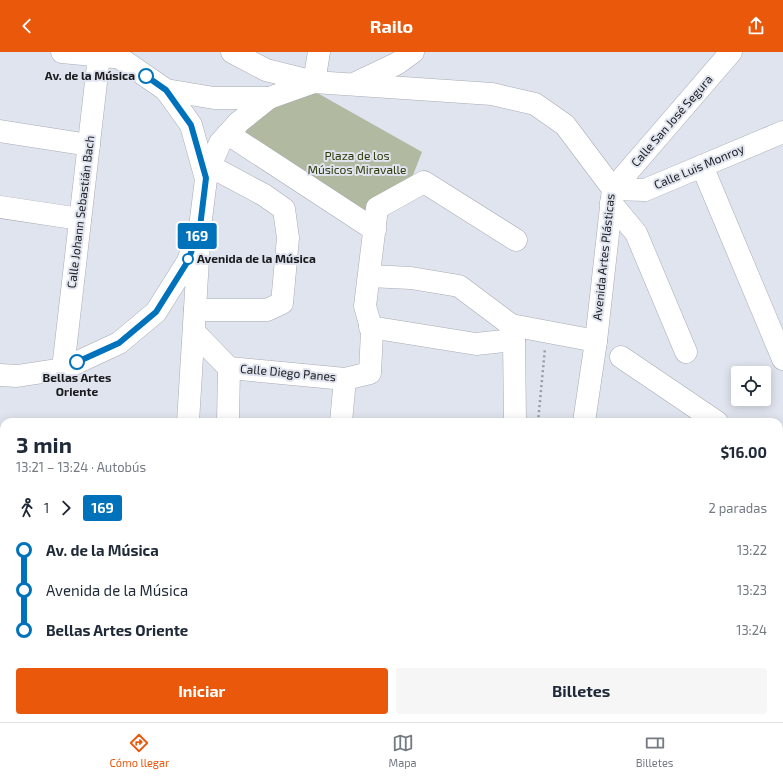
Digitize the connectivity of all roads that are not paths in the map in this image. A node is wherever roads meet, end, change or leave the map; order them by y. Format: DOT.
graph roads {
  1 [pos="62,52"];
  2 [pos="232,52"];
  3 [pos="319,52"];
  4 [pos="413,52"];
  5 [pos="731,52"];
  6 [pos="110,55"];
  7 [pos="314,82"];
  8 [pos="355,84"];
  9 [pos="166,90"];
  10 [pos="269,98"];
  11 [pos="0,131"];
  12 [pos="783,132"];
  13 [pos="228,134"];
  14 [pos="89,145"];
  15 [pos="702,166"];
  16 [pos="208,172"];
  17 [pos="612,196"];
  18 [pos="0,207"];
  19 [pos="80,219"];
  20 [pos="200,227"];
  21 [pos="374,230"];
  22 [pos="516,240"];
  23 [pos="369,276"];
  24 [pos="195,310"];
  25 [pos="369,321"];
  26 [pos="194,332"];
  27 [pos="512,333"];
  28 [pos="596,341"];
  29 [pos="686,352"];
  30 [pos="621,357"];
  31 [pos="783,359"];
  32 [pos="229,368"];
  33 [pos="63,369"];
  34 [pos="0,375"];
  35 [pos="345,378"];
  36 [pos="188,418"];
  37 [pos="228,418"];
  38 [pos="341,418"];
  39 [pos="515,418"];
  40 [pos="585,418"];
  41 [pos="711,418"];
  1 -- 6 [label="street"];
  2 -- 7 [label="street, Avenida Artes Plásticas"];
  3 -- 7 [label="street"];
  4 -- 8 [label="street"];
  5 -- 17 [label="street, Calle San José Segura"];
  6 -- 9 [label="street"];
  6 -- 14 [label="street, Calle Johann Sebastián Bach"];
  7 -- 8 [label="street, Avenida Artes Plásticas"];
  7 -- 10 [label="street, Avenida Artes Plásticas"];
  8 -- 17 [label="street, Avenida Artes Plásticas"];
  9 -- 10 [label="street, Avenida Artes Plásticas"];
  9 -- 16 [label="street"];
  10 -- 13 [label="street, Avenida Artes Plásticas"];
  11 -- 14 [label="street"];
  12 -- 15 [label="street, Calle Luis Monroy"];
  13 -- 16 [label="street, Avenida Artes Plásticas"];
  13 -- 21 [label="street"];
  14 -- 19 [label="street, Calle Johann Sebastián Bach"];
  15 -- 17 [label="street, Calle Luis Monroy"];
  15 -- 31 [label="street"];
  16 -- 20 [label="street"];
  16 -- 24 [label="street"];
  17 -- 28 [label="street, Avenida Artes Plásticas"];
  17 -- 29 [label="street"];
  18 -- 19 [label="street"];
  19 -- 33 [label="street, Calle Johann Sebastián Bach"];
  20 -- 24 [label="street"];
  20 -- 33 [label="street"];
  21 -- 22 [label="street"];
  21 -- 23 [label="street"];
  23 -- 25 [label="street"];
  23 -- 27 [label="street"];
  24 -- 26 [label="street"];
  25 -- 27 [label="street"];
  25 -- 35 [label="street, Calle Diego Panes"];
  26 -- 32 [label="street"];
  26 -- 36 [label="street"];
  27 -- 28 [label="street"];
  27 -- 39 [label="street"];
  28 -- 40 [label="street, Avenida Artes Plásticas"];
  30 -- 41 [label="street"];
  32 -- 35 [label="street, Calle Diego Panes"];
  32 -- 37 [label="street"];
  33 -- 34 [label="street"];
  35 -- 38 [label="street"];
}
